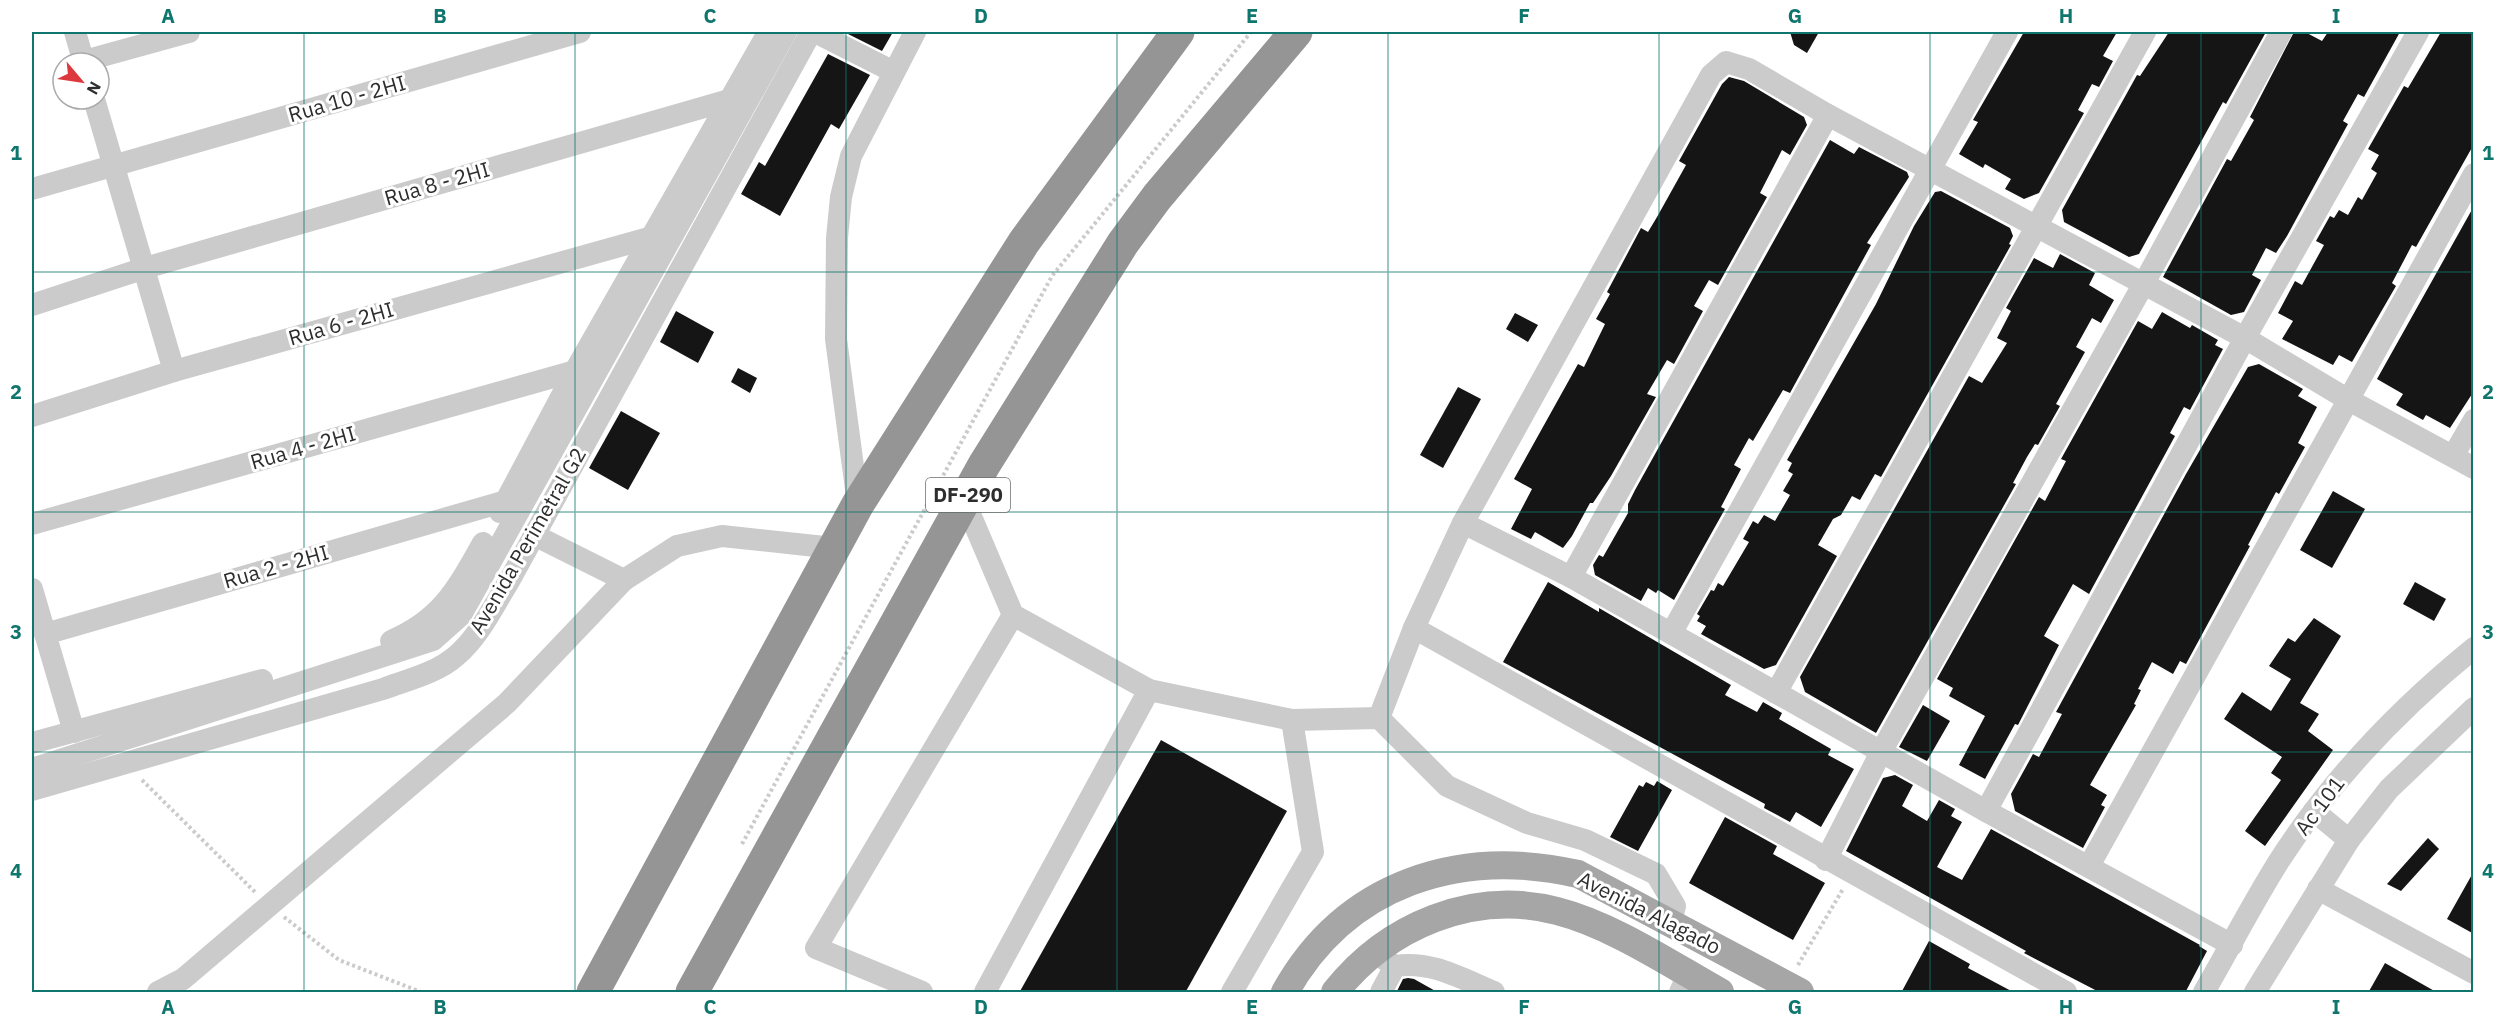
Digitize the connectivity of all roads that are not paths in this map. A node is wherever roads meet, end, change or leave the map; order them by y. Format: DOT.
graph roads {
  1 [pos="75,32"];
  2 [pos="189,32"];
  3 [pos="580,32"];
  4 [pos="769,32"];
  5 [pos="786,32"];
  6 [pos="813,32"];
  7 [pos="915,32"];
  8 [pos="1178,32"];
  9 [pos="1296,32"];
  10 [pos="2007,32"];
  11 [pos="2145,32"];
  12 [pos="2281,32"];
  13 [pos="2418,32"];
  14 [pos="81,51"];
  15 [pos="111,54"];
  16 [pos="894,72"];
  17 [pos="729,100"];
  18 [pos="98,111"];
  19 [pos="1828,115"];
  20 [pos="114,167"];
  21 [pos="1929,169"];
  22 [pos="2474,174"];
  23 [pos="32,189"];
  24 [pos="2036,226"];
  25 [pos="652,237"];
  26 [pos="145,268"];
  27 [pos="639,277"];
  28 [pos="2143,285"];
  29 [pos="668,292"];
  30 [pos="32,305"];
  31 [pos="614,324"];
  32 [pos="2245,338"];
  33 [pos="641,340"];
  34 [pos="174,371"];
  35 [pos="575,371"];
  36 [pos="2347,399"];
  37 [pos="32,417"];
  38 [pos="2474,420"];
  39 [pos="2454,456"];
  40 [pos="2474,468"];
  41 [pos="506,501"];
  42 [pos="964,501"];
  43 [pos="858,504"];
  44 [pos="1463,523"];
  45 [pos="32,524"];
  46 [pos="534,535"];
  47 [pos="834,548"];
  48 [pos="1571,577"];
  49 [pos="624,580"];
  50 [pos="32,589"];
  51 [pos="1013,615"];
  52 [pos="1414,628"];
  53 [pos="1672,632"];
  54 [pos="45,634"];
  55 [pos="2474,648"];
  56 [pos="1149,690"];
  57 [pos="1776,693"];
  58 [pos="2474,708"];
  59 [pos="1379,718"];
  60 [pos="1292,720"];
  61 [pos="74,732"];
  62 [pos="32,743"];
  63 [pos="1881,752"];
  64 [pos="32,769"];
  65 [pos="32,790"];
  66 [pos="1986,811"];
  67 [pos="2314,811"];
  68 [pos="2349,840"];
  69 [pos="1826,860"];
  70 [pos="2089,866"];
  71 [pos="2318,888"];
  72 [pos="1671,922"];
  73 [pos="2232,945"];
  74 [pos="1384,959"];
  75 [pos="1743,962"];
  76 [pos="2474,973"];
  77 [pos="1696,985"];
  78 [pos="896,987"];
  79 [pos="1793,989"];
  80 [pos="158,993"];
  81 [pos="593,993"];
  82 [pos="692,993"];
  83 [pos="922,993"];
  84 [pos="985,993"];
  85 [pos="1232,993"];
  86 [pos="1285,993"];
  87 [pos="1335,993"];
  88 [pos="1381,993"];
  89 [pos="1494,993"];
  90 [pos="2066,993"];
  91 [pos="2204,993"];
  92 [pos="2255,993"];
  1 -- 14 [label="street"];
  2 -- 15 [label="street"];
  3 -- 20 [label="street, Rua 10 - 2HI"];
  4 -- 17 [label="street, Avenida Perimetral G2"];
  5 -- 27 [label="street"];
  6 -- 16 [label="street"];
  6 -- 29 [label="street, Avenida Perimetral G2"];
  7 -- 16 [label="street"];
  8 -- 43 [label="highway"];
  9 -- 42 [label="highway, DF-290"];
  10 -- 21 [label="street"];
  11 -- 24 [label="street"];
  12 -- 28 [label="street"];
  13 -- 32 [label="street"];
  16 -- 43 [label="street"];
  17 -- 25 [label="street, Avenida Perimetral G2"];
  17 -- 26 [label="street, Rua 8 - 2HI"];
  18 -- 20 [label="street"];
  19 -- 21 [label="street"];
  19 -- 44 [label="street"];
  19 -- 48 [label="street"];
  20 -- 23 [label="street, Rua 10 - 2HI"];
  20 -- 26 [label="street"];
  21 -- 24 [label="street"];
  21 -- 53 [label="street"];
  22 -- 36 [label="street"];
  24 -- 28 [label="street"];
  24 -- 57 [label="street"];
  25 -- 27 [label="street, Avenida Perimetral G2"];
  25 -- 34 [label="street, Rua 6 - 2HI"];
  26 -- 30 [label="street, Rua 8 - 2HI"];
  26 -- 34 [label="street"];
  27 -- 29 [label="street"];
  27 -- 31 [label="street, Avenida Perimetral G2"];
  28 -- 32 [label="street"];
  28 -- 63 [label="street"];
  29 -- 33 [label="street, Avenida Perimetral G2"];
  31 -- 33 [label="street"];
  31 -- 35 [label="street, Avenida Perimetral G2"];
  31 -- 64 [label="street"];
  32 -- 36 [label="street"];
  32 -- 66 [label="street"];
  33 -- 46 [label="street, Avenida Perimetral G2"];
  34 -- 37 [label="street, Rua 6 - 2HI"];
  35 -- 41 [label="street, Avenida Perimetral G2"];
  35 -- 45 [label="street, Rua 4 - 2HI"];
  36 -- 39 [label="street"];
  36 -- 70 [label="street"];
  38 -- 39 [label="street"];
  39 -- 40 [label="street"];
  41 -- 54 [label="street, Rua 2 - 2HI"];
  41 -- 61 [label="street, Avenida Perimetral G2"];
  42 -- 51 [label="street"];
  42 -- 82 [label="highway, DF-290"];
  43 -- 47 [label="highway"];
  44 -- 48 [label="street"];
  44 -- 52 [label="street"];
  46 -- 49 [label="street"];
  46 -- 65 [label="street, Avenida Perimetral G2"];
  47 -- 49 [label="street"];
  47 -- 81 [label="highway"];
  48 -- 53 [label="street"];
  49 -- 80 [label="street"];
  50 -- 54 [label="street"];
  51 -- 56 [label="street"];
  51 -- 78 [label="street"];
  52 -- 59 [label="street"];
  52 -- 69 [label="street"];
  53 -- 57 [label="street"];
  54 -- 61 [label="street"];
  55 -- 67 [label="street, Ac 101"];
  56 -- 60 [label="street"];
  56 -- 84 [label="street"];
  57 -- 63 [label="street"];
  58 -- 68 [label="street"];
  59 -- 60 [label="street"];
  59 -- 72 [label="street"];
  60 -- 85 [label="street"];
  61 -- 62 [label="street, Avenida Perimetral G2"];
  63 -- 66 [label="street"];
  63 -- 69 [label="street"];
  66 -- 70 [label="street"];
  67 -- 68 [label="street"];
  67 -- 73 [label="street, Ac 101"];
  68 -- 71 [label="street"];
  69 -- 90 [label="street"];
  70 -- 73 [label="street"];
  71 -- 76 [label="street"];
  71 -- 92 [label="street"];
  72 -- 75 [label="main road, Avenida Alagado"];
  72 -- 77 [label="main road"];
  72 -- 86 [label="main road, Avenida Alagado"];
  73 -- 91 [label="street, Ac 101"];
  74 -- 77 [label="main road, Avenida Alagado"];
  74 -- 87 [label="main road, Avenida Alagado"];
  74 -- 88 [label="street"];
  74 -- 89 [label="street"];
  75 -- 77 [label="main road"];
  75 -- 79 [label="main road, Avenida Alagado"];
  78 -- 83 [label="street"];
}
